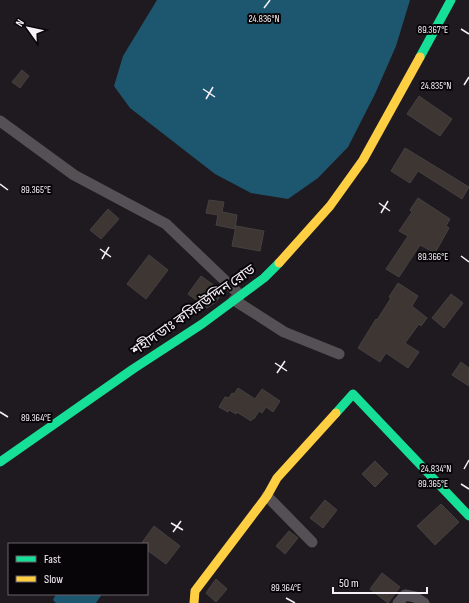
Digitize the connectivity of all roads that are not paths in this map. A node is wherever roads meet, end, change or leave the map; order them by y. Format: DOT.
graph roads {
  1 [pos="451,0"];
  2 [pos="0,121"];
  3 [pos="237,298"];
  4 [pos="339,354"];
  5 [pos="0,462"];
  6 [pos="267,496"];
  7 [pos="469,516"];
  8 [pos="312,542"];
  9 [pos="194,603"];
  10 [pos="398,603"];
  11 [pos="424,603"];
  1 -- 3 [label="street, শহীদ ডাঃ কসিরউদ্দিন রোড"];
  2 -- 3 [label="street"];
  3 -- 4 [label="street"];
  3 -- 5 [label="street, শহীদ ডাঃ কসিরউদ্দিন রোড"];
  6 -- 7 [label="street"];
  6 -- 8 [label="street"];
  6 -- 9 [label="street"];
  10 -- 11 [label="street"];
}
